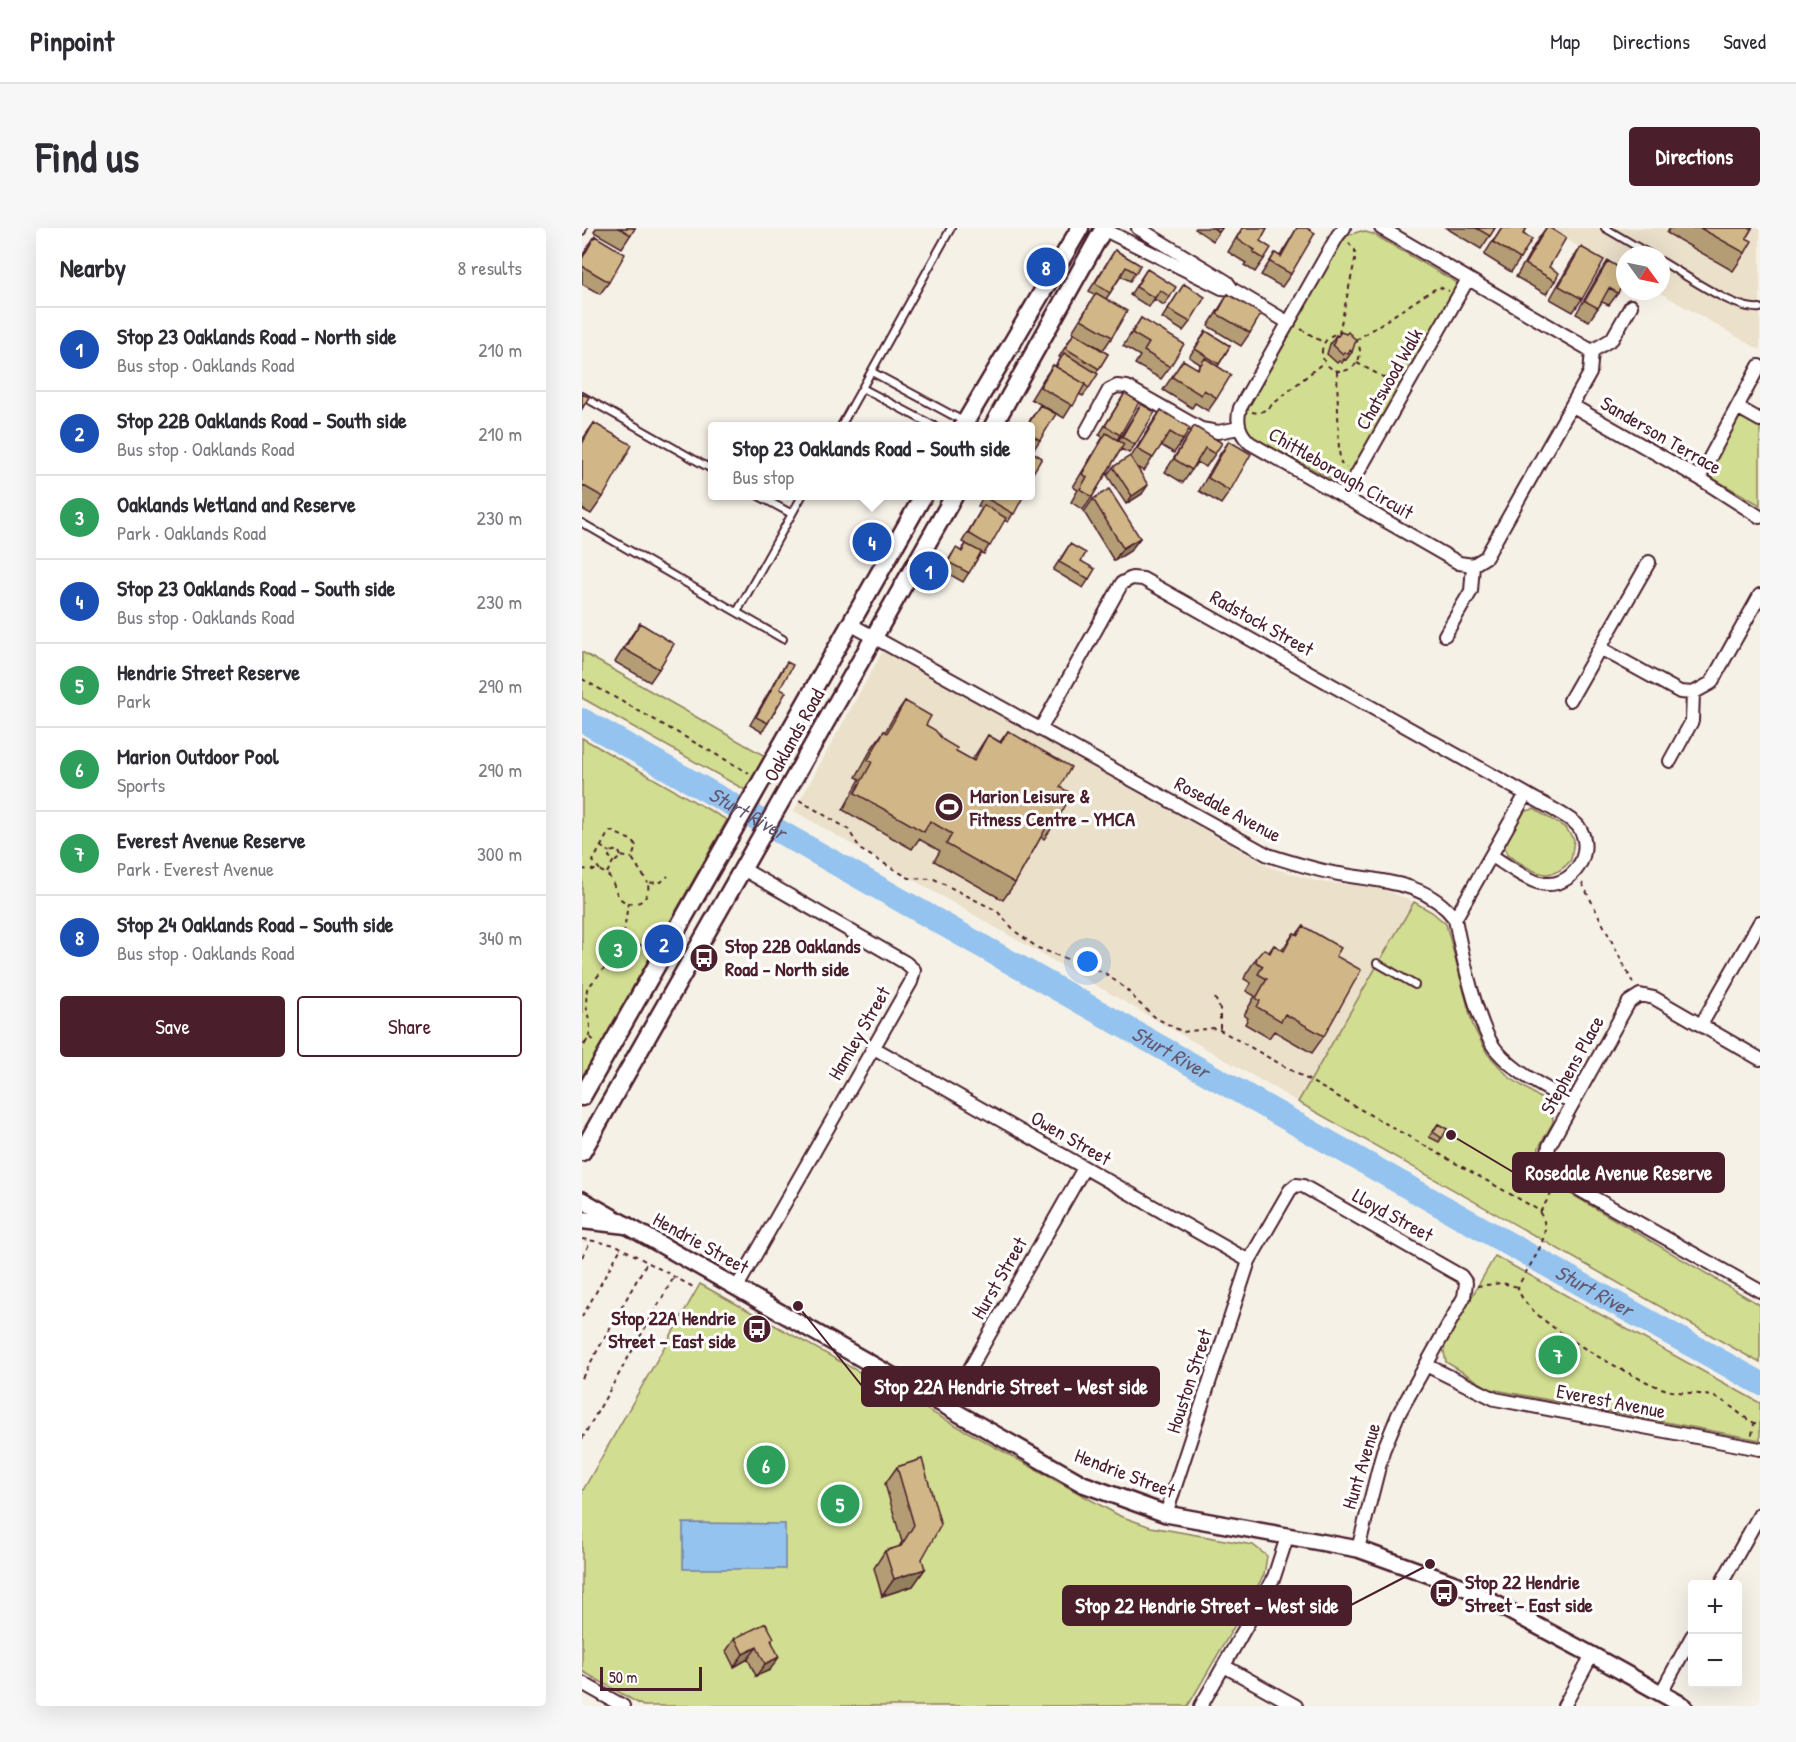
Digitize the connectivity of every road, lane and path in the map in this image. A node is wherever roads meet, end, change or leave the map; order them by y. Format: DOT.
graph roads {
  1 [pos="951,228"];
  2 [pos="1080,228"];
  3 [pos="1102,228"];
  4 [pos="1138,228"];
  5 [pos="1381,228"];
  6 [pos="1605,228"];
  7 [pos="1341,231"];
  8 [pos="1636,246"];
  9 [pos="1670,266"];
  10 [pos="1468,279"];
  11 [pos="1232,289"];
  12 [pos="1459,296"];
  13 [pos="1630,306"];
  14 [pos="1760,308"];
  15 [pos="1289,323"];
  16 [pos="1340,333"];
  17 [pos="1356,339"];
  18 [pos="1324,343"];
  19 [pos="1592,351"];
  20 [pos="1324,362"];
  21 [pos="1357,363"];
  22 [pos="1759,366"];
  23 [pos="1417,369"];
  24 [pos="1337,371"];
  25 [pos="872,372"];
  26 [pos="1385,378"];
  27 [pos="862,388"];
  28 [pos="582,396"];
  29 [pos="1573,406"];
  30 [pos="1737,407"];
  31 [pos="1240,408"];
  32 [pos="1395,408"];
  33 [pos="1760,420"];
  34 [pos="843,422"];
  35 [pos="926,422"];
  36 [pos="960,422"];
  37 [pos="967,422"];
  38 [pos="995,422"];
  39 [pos="1239,428"];
  40 [pos="1086,432"];
  41 [pos="708,467"];
  42 [pos="1357,475"];
  43 [pos="1699,477"];
  44 [pos="1344,497"];
  45 [pos="768,500"];
  46 [pos="799,500"];
  47 [pos="920,500"];
  48 [pos="951,500"];
  49 [pos="792,514"];
  50 [pos="1760,517"];
  51 [pos="582,523"];
  52 [pos="1649,562"];
  53 [pos="1473,564"];
  54 [pos="1760,595"];
  55 [pos="737,612"];
  56 [pos="850,624"];
  57 [pos="1446,635"];
  58 [pos="873,638"];
  59 [pos="783,639"];
  60 [pos="1600,648"];
  61 [pos="582,679"];
  62 [pos="1693,693"];
  63 [pos="1570,700"];
  64 [pos="1041,728"];
  65 [pos="1670,761"];
  66 [pos="759,778"];
  67 [pos="1526,794"];
  68 [pos="790,796"];
  69 [pos="600,846"];
  70 [pos="610,852"];
  71 [pos="621,856"];
  72 [pos="1491,856"];
  73 [pos="632,858"];
  74 [pos="614,860"];
  75 [pos="582,869"];
  76 [pos="600,870"];
  77 [pos="607,873"];
  78 [pos="1573,873"];
  79 [pos="708,875"];
  80 [pos="669,876"];
  81 [pos="739,876"];
  82 [pos="648,882"];
  83 [pos="628,903"];
  84 [pos="1455,919"];
  85 [pos="1760,922"];
  86 [pos="622,947"];
  87 [pos="662,956"];
  88 [pos="1377,963"];
  89 [pos="1415,985"];
  90 [pos="1640,995"];
  91 [pos="1215,998"];
  92 [pos="1701,1025"];
  93 [pos="1220,1030"];
  94 [pos="589,1037"];
  95 [pos="582,1043"];
  96 [pos="874,1048"];
  97 [pos="582,1049"];
  98 [pos="1760,1059"];
  99 [pos="582,1097"];
  100 [pos="1574,1103"];
  101 [pos="582,1152"];
  102 [pos="1084,1168"];
  103 [pos="1560,1179"];
  104 [pos="582,1200"];
  105 [pos="1540,1212"];
  106 [pos="582,1220"];
  107 [pos="626,1225"];
  108 [pos="582,1239"];
  109 [pos="591,1241"];
  110 [pos="621,1248"];
  111 [pos="582,1257"];
  112 [pos="1249,1261"];
  113 [pos="647,1262"];
  114 [pos="674,1277"];
  115 [pos="693,1287"];
  116 [pos="737,1287"];
  117 [pos="1466,1287"];
  118 [pos="1518,1287"];
  119 [pos="1760,1291"];
  120 [pos="582,1317"];
  121 [pos="1426,1365"];
  122 [pos="582,1378"];
  123 [pos="948,1407"];
  124 [pos="1760,1425"];
  125 [pos="582,1439"];
  126 [pos="1760,1449"];
  127 [pos="1166,1514"];
  128 [pos="1760,1514"];
  129 [pos="1287,1537"];
  130 [pos="1358,1549"];
  131 [pos="1723,1580"];
  132 [pos="1688,1643"];
  133 [pos="1592,1655"];
  134 [pos="1224,1666"];
  135 [pos="582,1683"];
  136 [pos="1661,1693"];
  137 [pos="623,1706"];
  138 [pos="1201,1706"];
  139 [pos="1296,1706"];
  140 [pos="1564,1706"];
  141 [pos="1684,1706"];
  1 -- 25 [label="lane"];
  2 -- 37 [label="main road"];
  3 -- 11 [label="street"];
  3 -- 38 [label="main road"];
  4 -- 11 [label="street"];
  5 -- 10 [label="street"];
  6 -- 8 [label="lane"];
  7 -- 15 [label="street, Chittleborough Circuit"];
  7 -- 16 [label="path"];
  9 -- 14 [label="lane"];
  10 -- 12 [label="street, Chatswood Walk"];
  10 -- 19 [label="street"];
  11 -- 15 [label="street"];
  12 -- 17 [label="path"];
  12 -- 23 [label="street, Chatswood Walk"];
  13 -- 19 [label="street"];
  15 -- 18 [label="path"];
  15 -- 31 [label="street, Chittleborough Circuit"];
  16 -- 17 [label="path"];
  16 -- 18 [label="path"];
  17 -- 21 [label="path"];
  18 -- 20 [label="path"];
  19 -- 29 [label="street"];
  20 -- 24 [label="path"];
  20 -- 31 [label="path"];
  21 -- 24 [label="path"];
  21 -- 26 [label="path"];
  22 -- 30 [label="street"];
  23 -- 26 [label="path"];
  23 -- 32 [label="street, Chatswood Walk"];
  24 -- 42 [label="path"];
  25 -- 27 [label="lane"];
  25 -- 36 [label="lane"];
  26 -- 32 [label="path"];
  27 -- 34 [label="lane"];
  27 -- 35 [label="lane"];
  28 -- 41 [label="lane"];
  29 -- 43 [label="street, Sanderson Terrace"];
  29 -- 53 [label="street"];
  30 -- 33 [label="street"];
  30 -- 43 [label="street"];
  31 -- 39 [label="street, Chittleborough Circuit"];
  32 -- 42 [label="street, Chatswood Walk"];
  39 -- 40 [label="street"];
  39 -- 44 [label="street, Chittleborough Circuit"];
  42 -- 44 [label="street, Chatswood Walk"];
  43 -- 50 [label="street, Sanderson Terrace"];
  44 -- 53 [label="street, Chittleborough Circuit"];
  45 -- 49 [label="lane"];
  46 -- 49 [label="lane"];
  47 -- 56 [label="main road, Oaklands Road"];
  48 -- 58 [label="main road, Oaklands Road"];
  49 -- 55 [label="lane"];
  51 -- 55 [label="lane"];
  52 -- 60 [label="street"];
  53 -- 57 [label="street"];
  54 -- 62 [label="street"];
  55 -- 59 [label="lane"];
  56 -- 58 [label="street, Rosedale Avenue"];
  56 -- 66 [label="main road, Oaklands Road"];
  58 -- 64 [label="street, Rosedale Avenue"];
  58 -- 68 [label="main road, Oaklands Road"];
  60 -- 62 [label="street"];
  60 -- 63 [label="street"];
  61 -- 66 [label="path"];
  62 -- 65 [label="street"];
  64 -- 67 [label="street, Radstock Street"];
  64 -- 84 [label="street, Rosedale Avenue"];
  66 -- 79 [label="main road, Oaklands Road"];
  67 -- 72 [label="street"];
  67 -- 78 [label="street, Radstock Street"];
  68 -- 81 [label="main road, Oaklands Road"];
  68 -- 93 [label="path"];
  69 -- 70 [label="path"];
  69 -- 73 [label="path"];
  69 -- 76 [label="path"];
  70 -- 71 [label="path"];
  70 -- 74 [label="path"];
  71 -- 73 [label="path"];
  71 -- 74 [label="path"];
  72 -- 78 [label="street"];
  72 -- 84 [label="street"];
  73 -- 82 [label="path"];
  74 -- 77 [label="path"];
  75 -- 76 [label="path"];
  76 -- 77 [label="path"];
  77 -- 83 [label="path"];
  78 -- 90 [label="path"];
  79 -- 81 [label="main road"];
  79 -- 87 [label="main road, Oaklands Road"];
  80 -- 82 [label="path"];
  81 -- 96 [label="street, Hamley Street"];
  81 -- 101 [label="main road, Oaklands Road"];
  82 -- 83 [label="path"];
  83 -- 86 [label="path"];
  84 -- 100 [label="street"];
  85 -- 92 [label="street"];
  86 -- 87 [label="path"];
  86 -- 94 [label="path"];
  87 -- 99 [label="main road, Oaklands Road"];
  88 -- 89 [label="lane"];
  90 -- 92 [label="street"];
  90 -- 100 [label="street, Stephens Place"];
  91 -- 93 [label="path"];
  92 -- 98 [label="street"];
  93 -- 105 [label="path"];
  95 -- 97 [label="path"];
  96 -- 102 [label="street, Owen Street"];
  96 -- 116 [label="street, Hamley Street"];
  100 -- 103 [label="street, Stephens Place"];
  102 -- 112 [label="street, Owen Street"];
  102 -- 123 [label="street, Hurst Street"];
  103 -- 105 [label="path"];
  103 -- 119 [label="street"];
  104 -- 107 [label="street, Hendrie Street"];
  105 -- 118 [label="path"];
  106 -- 107 [label="main road"];
  107 -- 116 [label="street, Hendrie Street"];
  108 -- 109 [label="path"];
  109 -- 110 [label="path"];
  109 -- 111 [label="path"];
  110 -- 113 [label="path"];
  110 -- 120 [label="path"];
  112 -- 117 [label="street, Lloyd Street"];
  112 -- 127 [label="street, Houston Street"];
  113 -- 114 [label="path"];
  113 -- 122 [label="path"];
  114 -- 115 [label="path"];
  114 -- 125 [label="path"];
  116 -- 123 [label="street, Hendrie Street"];
  117 -- 118 [label="path"];
  117 -- 121 [label="street"];
  118 -- 124 [label="path"];
  121 -- 126 [label="street, Everest Avenue"];
  121 -- 130 [label="street, Hunt Avenue"];
  123 -- 127 [label="street, Hendrie Street"];
  127 -- 129 [label="street, Hendrie Street"];
  128 -- 131 [label="street"];
  129 -- 130 [label="street, Hendrie Street"];
  129 -- 134 [label="street"];
  130 -- 133 [label="street, Hendrie Street"];
  132 -- 136 [label="street"];
  133 -- 136 [label="street, Hendrie Street"];
  133 -- 140 [label="street"];
  134 -- 138 [label="street"];
  134 -- 139 [label="street"];
  135 -- 137 [label="street"];
  136 -- 141 [label="street, Hendrie Street"];
}
